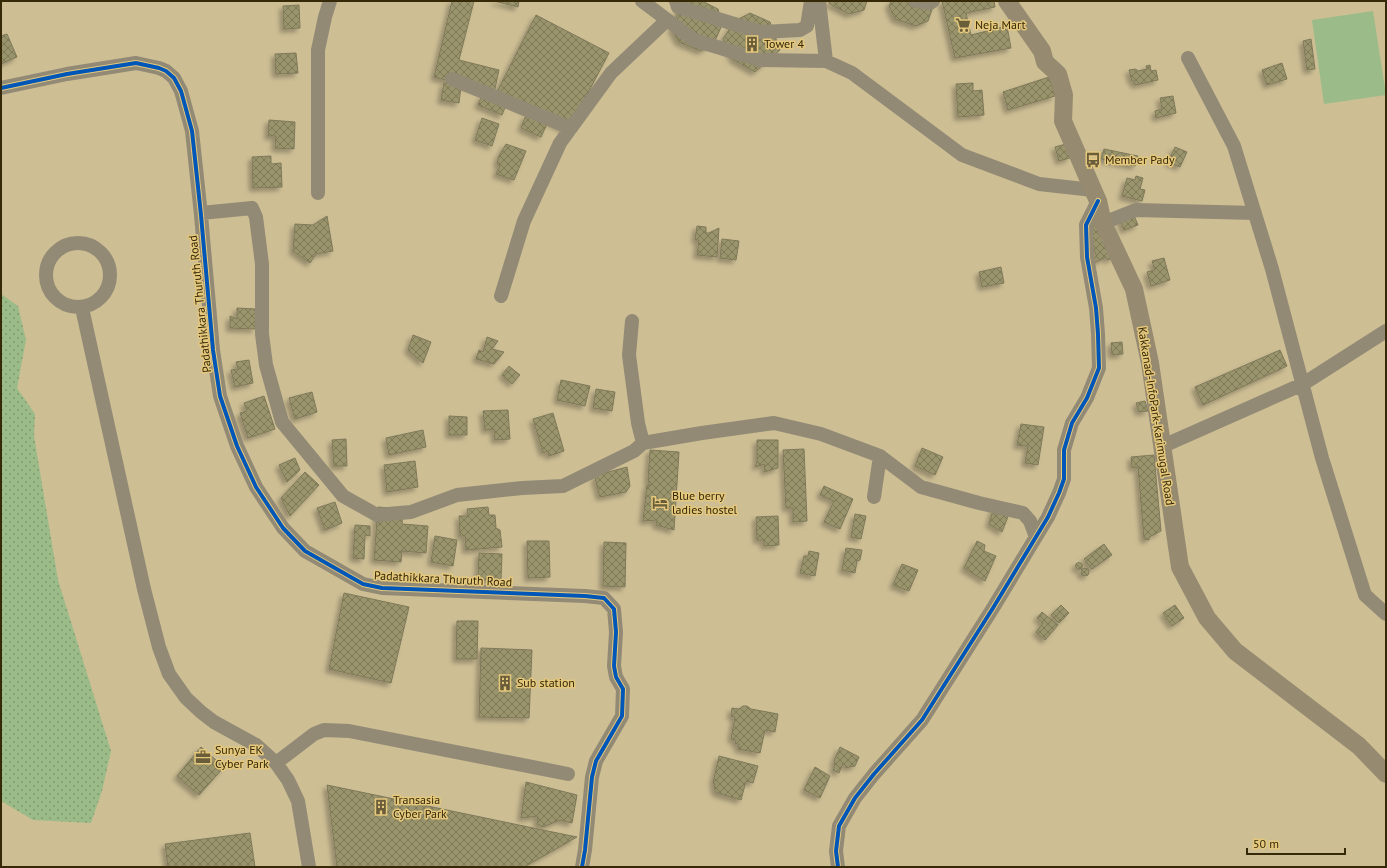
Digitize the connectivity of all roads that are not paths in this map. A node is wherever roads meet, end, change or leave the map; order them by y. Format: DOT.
graph roads {
  1 [pos="330,1"];
  2 [pos="642,1"];
  3 [pos="676,1"];
  4 [pos="811,1"];
  5 [pos="819,1"];
  6 [pos="915,1"];
  7 [pos="933,1"];
  8 [pos="1007,1"];
  9 [pos="668,20"];
  10 [pos="1188,58"];
  11 [pos="826,61"];
  12 [pos="452,79"];
  13 [pos="1,88"];
  14 [pos="571,128"];
  15 [pos="318,193"];
  16 [pos="1095,196"];
  17 [pos="201,213"];
  18 [pos="1255,213"];
  19 [pos="1103,223"];
  20 [pos="501,296"];
  21 [pos="82,308"];
  22 [pos="632,321"];
  23 [pos="1386,331"];
  24 [pos="1303,384"];
  25 [pos="643,443"];
  26 [pos="1163,446"];
  27 [pos="880,456"];
  28 [pos="874,497"];
  29 [pos="1036,537"];
  30 [pos="1386,614"];
  31 [pos="276,763"];
  32 [pos="568,774"];
  33 [pos="1386,774"];
  34 [pos="309,867"];
  35 [pos="582,867"];
  36 [pos="838,867"];
  1 -- 15 [label="street"];
  2 -- 9 [label="street"];
  3 -- 4 [label="street"];
  5 -- 11 [label="street"];
  6 -- 7 [label="street"];
  8 -- 16 [label="main road, Kakkanad-InfoPark-Karimugal Road"];
  9 -- 11 [label="street"];
  9 -- 14 [label="street"];
  10 -- 18 [label="street"];
  11 -- 16 [label="street"];
  12 -- 14 [label="street"];
  13 -- 17 [label="street, Padathikkara Thuruth Road"];
  14 -- 20 [label="street"];
  16 -- 19 [label="main road, Kakkanad-InfoPark-Karimugal Road"];
  16 -- 29 [label="street"];
  17 -- 25 [label="street"];
  17 -- 35 [label="street, Padathikkara Thuruth Road"];
  18 -- 19 [label="street"];
  18 -- 24 [label="street"];
  19 -- 26 [label="main road, Kakkanad-InfoPark-Karimugal Road"];
  21 -- 21 [label="street"];
  21 -- 31 [label="street"];
  22 -- 25 [label="street"];
  23 -- 24 [label="street"];
  24 -- 26 [label="street"];
  24 -- 30 [label="street"];
  25 -- 27 [label="street"];
  26 -- 33 [label="main road, Kakkanad-InfoPark-Karimugal Road"];
  27 -- 28 [label="street"];
  27 -- 29 [label="street"];
  29 -- 36 [label="street"];
  31 -- 32 [label="street"];
  31 -- 34 [label="street"];
}
